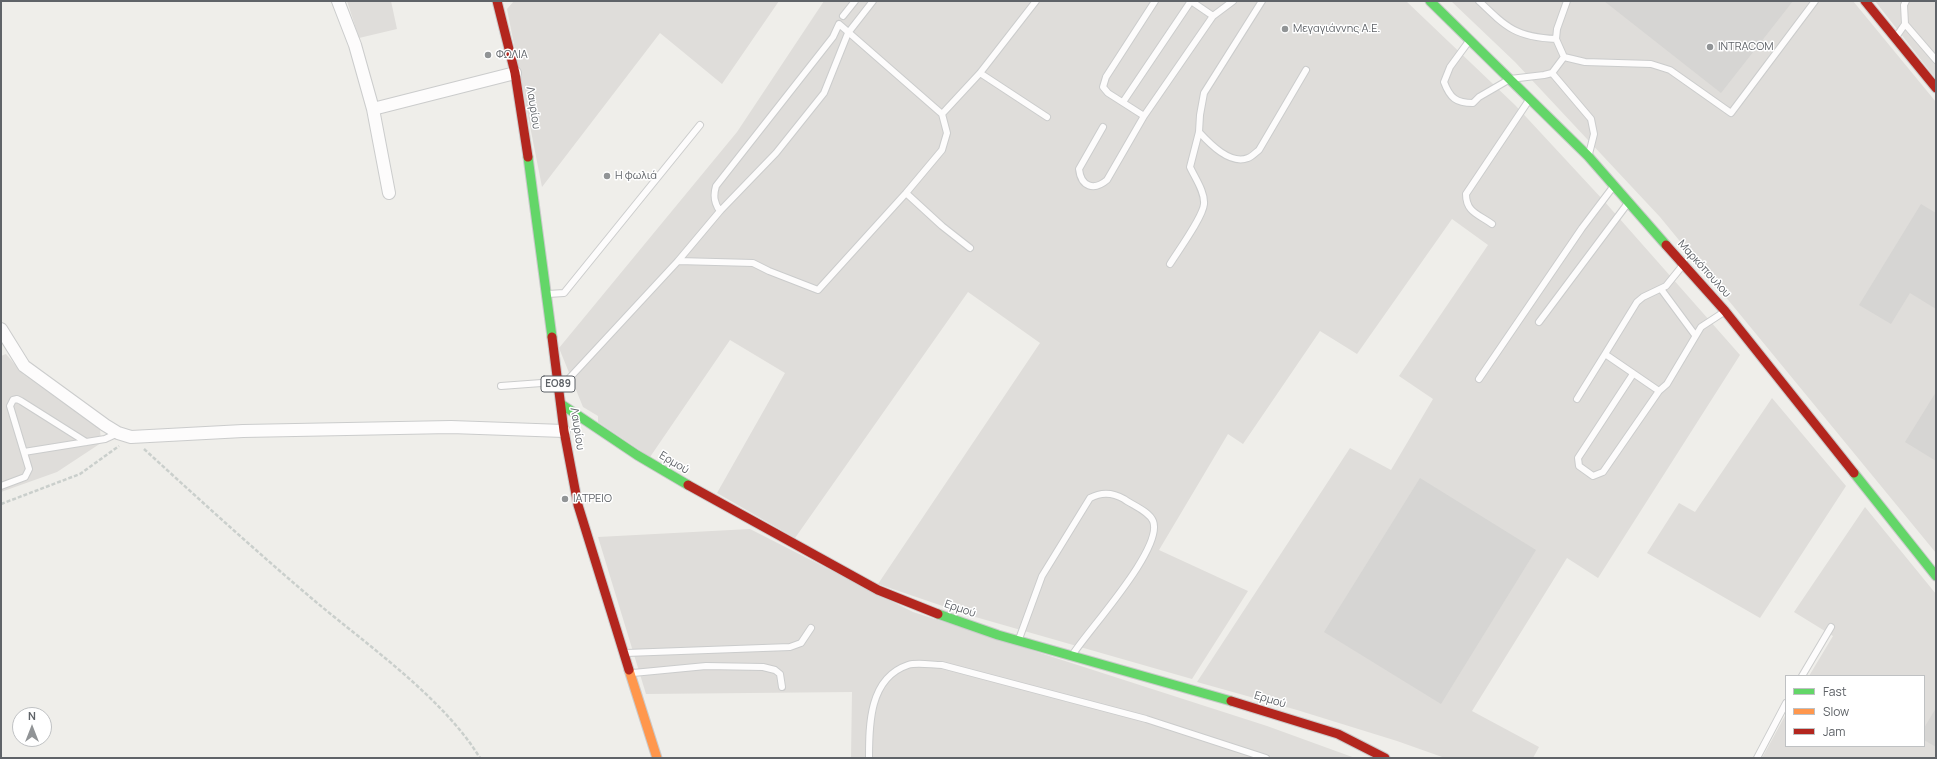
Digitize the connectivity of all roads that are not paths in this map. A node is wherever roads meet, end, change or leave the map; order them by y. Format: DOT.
graph roads {
  1 [pos="338,1"];
  2 [pos="487,1"];
  3 [pos="855,1"];
  4 [pos="873,1"];
  5 [pos="1036,1"];
  6 [pos="1155,1"];
  7 [pos="1191,1"];
  8 [pos="1233,1"];
  9 [pos="1262,1"];
  10 [pos="1430,1"];
  11 [pos="1479,1"];
  12 [pos="1567,1"];
  13 [pos="1815,1"];
  14 [pos="1865,1"];
  15 [pos="1903,2"];
  16 [pos="498,3"];
  17 [pos="843,16"];
  18 [pos="1213,16"];
  19 [pos="1905,24"];
  20 [pos="848,32"];
  21 [pos="1896,38"];
  22 [pos="1470,39"];
  23 [pos="1556,39"];
  24 [pos="1564,57"];
  25 [pos="1936,60"];
  26 [pos="1306,70"];
  27 [pos="515,73"];
  28 [pos="980,73"];
  29 [pos="1552,73"];
  30 [pos="1510,79"];
  31 [pos="1936,88"];
  32 [pos="1530,98"];
  33 [pos="1123,102"];
  34 [pos="373,109"];
  35 [pos="942,114"];
  36 [pos="1144,116"];
  37 [pos="1047,117"];
  38 [pos="700,125"];
  39 [pos="1103,126"];
  40 [pos="1199,132"];
  41 [pos="1588,156"];
  42 [pos="1614,186"];
  43 [pos="389,192"];
  44 [pos="906,194"];
  45 [pos="1628,202"];
  46 [pos="720,211"];
  47 [pos="1492,224"];
  48 [pos="970,248"];
  49 [pos="678,261"];
  50 [pos="1170,264"];
  51 [pos="1684,264"];
  52 [pos="1661,289"];
  53 [pos="546,294"];
  54 [pos="1725,311"];
  55 [pos="1539,322"];
  56 [pos="1,329"];
  57 [pos="1695,335"];
  58 [pos="1606,354"];
  59 [pos="1634,374"];
  60 [pos="1479,379"];
  61 [pos="558,385"];
  62 [pos="501,386"];
  63 [pos="1659,391"];
  64 [pos="1577,399"];
  65 [pos="561,404"];
  66 [pos="564,431"];
  67 [pos="118,433"];
  68 [pos="86,442"];
  69 [pos="24,452"];
  70 [pos="1,486"];
  71 [pos="1935,574"];
  72 [pos="811,628"];
  73 [pos="1831,628"];
  74 [pos="1019,641"];
  75 [pos="625,653"];
  76 [pos="1072,657"];
  77 [pos="631,673"];
  78 [pos="1803,675"];
  79 [pos="782,687"];
  80 [pos="1785,705"];
  81 [pos="657,758"];
  82 [pos="869,758"];
  83 [pos="1266,758"];
  84 [pos="1385,758"];
  85 [pos="1757,758"];
  1 -- 34 [label="street"];
  2 -- 16 [label="main road"];
  3 -- 17 [label="lane"];
  4 -- 20 [label="lane"];
  5 -- 28 [label="lane"];
  6 -- 33 [label="lane"];
  7 -- 18 [label="lane"];
  7 -- 33 [label="lane"];
  8 -- 18 [label="lane"];
  9 -- 40 [label="lane"];
  10 -- 22 [label="main road, Μαρκόπουλου"];
  11 -- 23 [label="lane"];
  12 -- 23 [label="lane"];
  13 -- 24 [label="lane"];
  14 -- 21 [label="main road"];
  15 -- 19 [label="lane"];
  16 -- 27 [label="main road, Λαυρίου / ΕΟ89"];
  18 -- 36 [label="lane"];
  19 -- 21 [label="lane"];
  19 -- 25 [label="lane"];
  20 -- 35 [label="lane"];
  20 -- 46 [label="lane"];
  20 -- 46 [label="lane"];
  21 -- 31 [label="main road"];
  22 -- 30 [label="main road, Μαρκόπουλου"];
  22 -- 30 [label="lane"];
  23 -- 24 [label="lane"];
  24 -- 29 [label="lane"];
  26 -- 40 [label="lane"];
  27 -- 34 [label="street"];
  27 -- 53 [label="main road, Λαυρίου / ΕΟ89"];
  28 -- 35 [label="lane"];
  28 -- 37 [label="lane"];
  29 -- 30 [label="lane"];
  29 -- 41 [label="lane"];
  30 -- 32 [label="main road, Μαρκόπουλου"];
  32 -- 41 [label="main road, Μαρκόπουλου"];
  32 -- 47 [label="lane"];
  33 -- 36 [label="lane"];
  34 -- 43 [label="street"];
  35 -- 44 [label="lane"];
  36 -- 39 [label="lane"];
  38 -- 53 [label="lane"];
  40 -- 50 [label="lane"];
  41 -- 42 [label="main road, Μαρκόπουλου"];
  42 -- 45 [label="main road, Μαρκόπουλου"];
  42 -- 60 [label="lane"];
  44 -- 48 [label="lane"];
  44 -- 49 [label="lane"];
  45 -- 51 [label="main road, Μαρκόπουλου"];
  45 -- 55 [label="lane"];
  46 -- 49 [label="lane"];
  49 -- 61 [label="lane"];
  51 -- 52 [label="lane"];
  51 -- 54 [label="main road, Μαρκόπουλου"];
  52 -- 57 [label="lane"];
  52 -- 58 [label="lane"];
  53 -- 61 [label="main road, Λαυρίου / ΕΟ89"];
  54 -- 57 [label="lane"];
  54 -- 71 [label="main road, Μαρκόπουλου"];
  56 -- 67 [label="street"];
  57 -- 63 [label="lane"];
  58 -- 59 [label="lane"];
  58 -- 64 [label="lane"];
  59 -- 63 [label="lane"];
  59 -- 63 [label="lane"];
  61 -- 62 [label="lane"];
  61 -- 65 [label="main road, Λαυρίου / ΕΟ89"];
  65 -- 66 [label="main road, Λαυρίου / ΕΟ89"];
  65 -- 74 [label="main road, Ερμού"];
  66 -- 67 [label="street"];
  66 -- 75 [label="main road, Λαυρίου / ΕΟ89"];
  67 -- 68 [label="lane"];
  68 -- 69 [label="lane"];
  68 -- 69 [label="lane"];
  69 -- 70 [label="lane"];
  72 -- 75 [label="lane"];
  73 -- 78 [label="lane"];
  74 -- 76 [label="main road, Ερμού"];
  74 -- 76 [label="lane"];
  75 -- 77 [label="main road, Λαυρίου / ΕΟ89"];
  76 -- 84 [label="main road, Ερμού"];
  77 -- 79 [label="lane"];
  77 -- 81 [label="main road, Λαυρίου / ΕΟ89"];
  80 -- 85 [label="lane"];
  82 -- 83 [label="lane"];
}
